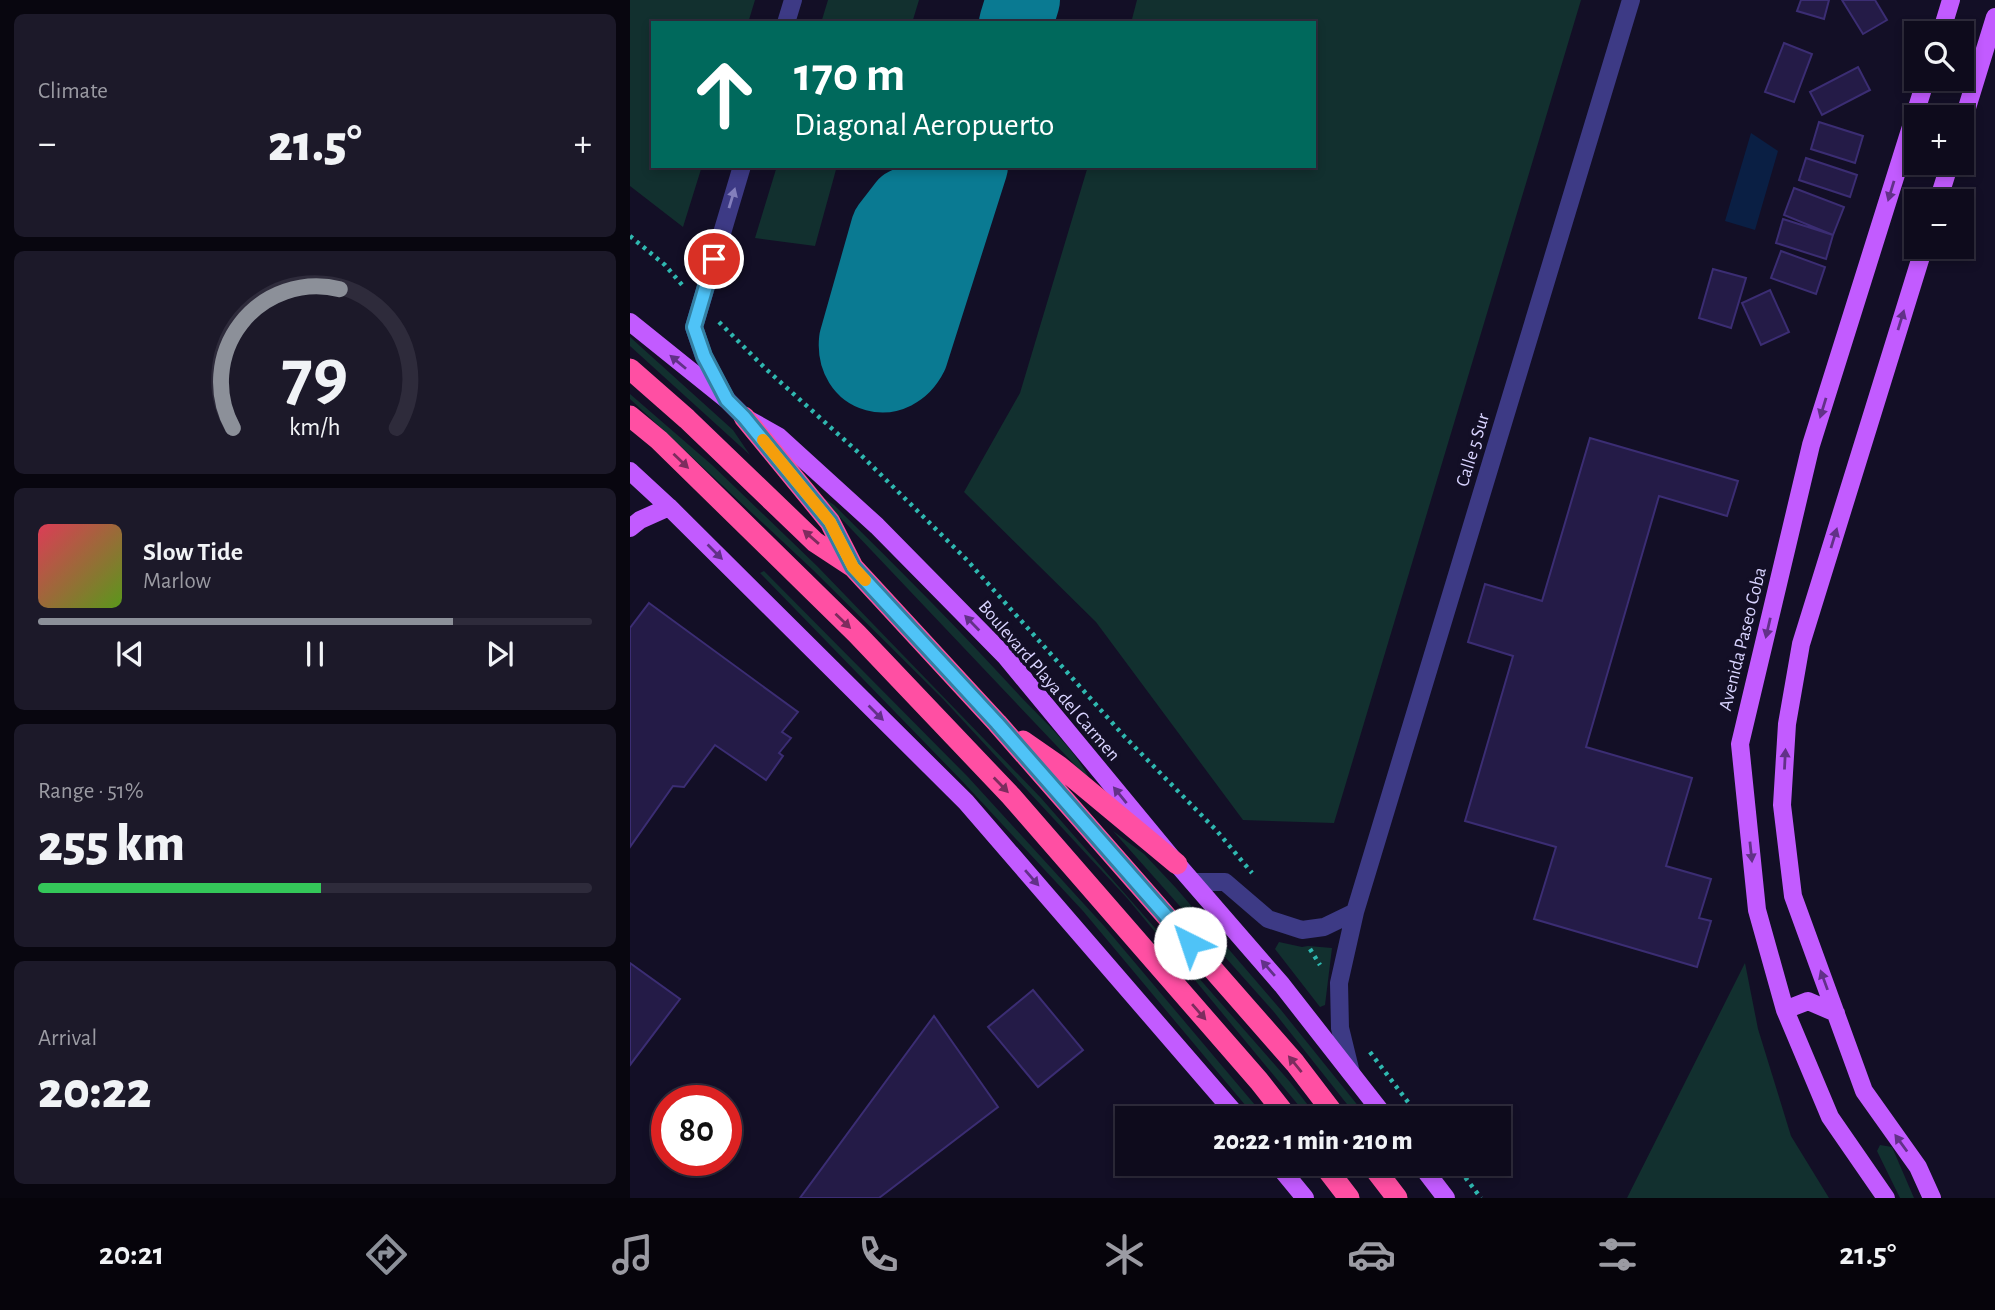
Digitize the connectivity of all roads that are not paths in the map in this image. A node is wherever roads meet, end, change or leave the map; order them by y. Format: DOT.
graph roads {
  1 [pos="793,0"];
  2 [pos="1631,0"];
  3 [pos="1951,0"];
  4 [pos="1995,17"];
  5 [pos="787,21"];
  6 [pos="1945,21"];
  7 [pos="1922,91"];
  8 [pos="1968,105"];
  9 [pos="741,168"];
  10 [pos="1920,259"];
  11 [pos="630,322"];
  12 [pos="630,369"];
  13 [pos="727,400"];
  14 [pos="630,416"];
  15 [pos="744,417"];
  16 [pos="630,471"];
  17 [pos="669,507"];
  18 [pos="630,528"];
  19 [pos="853,567"];
  20 [pos="997,723"];
  21 [pos="1177,864"];
  22 [pos="1193,882"];
  23 [pos="1355,912"];
  24 [pos="1785,1010"];
  25 [pos="1836,1013"];
  26 [pos="1351,1073"];
  27 [pos="1229,1106"];
  28 [pos="1278,1106"];
  29 [pos="1328,1106"];
  30 [pos="1377,1106"];
  31 [pos="1285,1176"];
  32 [pos="1332,1176"];
  33 [pos="1380,1176"];
  34 [pos="1429,1176"];
  35 [pos="1298,1195"];
  36 [pos="1349,1198"];
  37 [pos="1397,1198"];
  38 [pos="1446,1198"];
  39 [pos="1886,1198"];
  40 [pos="1932,1198"];
  1 -- 5 [label="street"];
  2 -- 23 [label="street, Calle 5 Sur"];
  3 -- 6 [label="main road"];
  4 -- 8 [label="main road"];
  7 -- 24 [label="main road, Avenida Paseo Coba, one-way"];
  13 -- 9 [label="street, one-way"];
  25 -- 10 [label="main road, one-way"];
  13 -- 11 [label="main road, Boulevard Playa del Carmen, one-way"];
  19 -- 12 [label="highway, one-way"];
  13 -- 15 [label="main road, Boulevard Playa del Carmen"];
  14 -- 28 [label="highway, one-way"];
  15 -- 19 [label="highway"];
  21 -- 15 [label="main road, Boulevard Playa del Carmen, one-way"];
  16 -- 17 [label="main road"];
  17 -- 18 [label="main road"];
  17 -- 27 [label="main road, one-way"];
  19 -- 20 [label="highway"];
  20 -- 21 [label="highway"];
  29 -- 20 [label="highway, one-way"];
  21 -- 22 [label="main road, Boulevard Playa del Carmen"];
  22 -- 23 [label="street"];
  26 -- 22 [label="main road, Boulevard Playa del Carmen, one-way"];
  23 -- 26 [label="street, Calle 5 Sur"];
  24 -- 25 [label="main road"];
  24 -- 39 [label="main road, Avenida Paseo Coba"];
  40 -- 25 [label="main road, one-way"];
  26 -- 30 [label="main road, Boulevard Playa del Carmen"];
  31 -- 35 [label="main road"];
  32 -- 36 [label="highway"];
  33 -- 37 [label="highway"];
  34 -- 38 [label="main road"];
}
